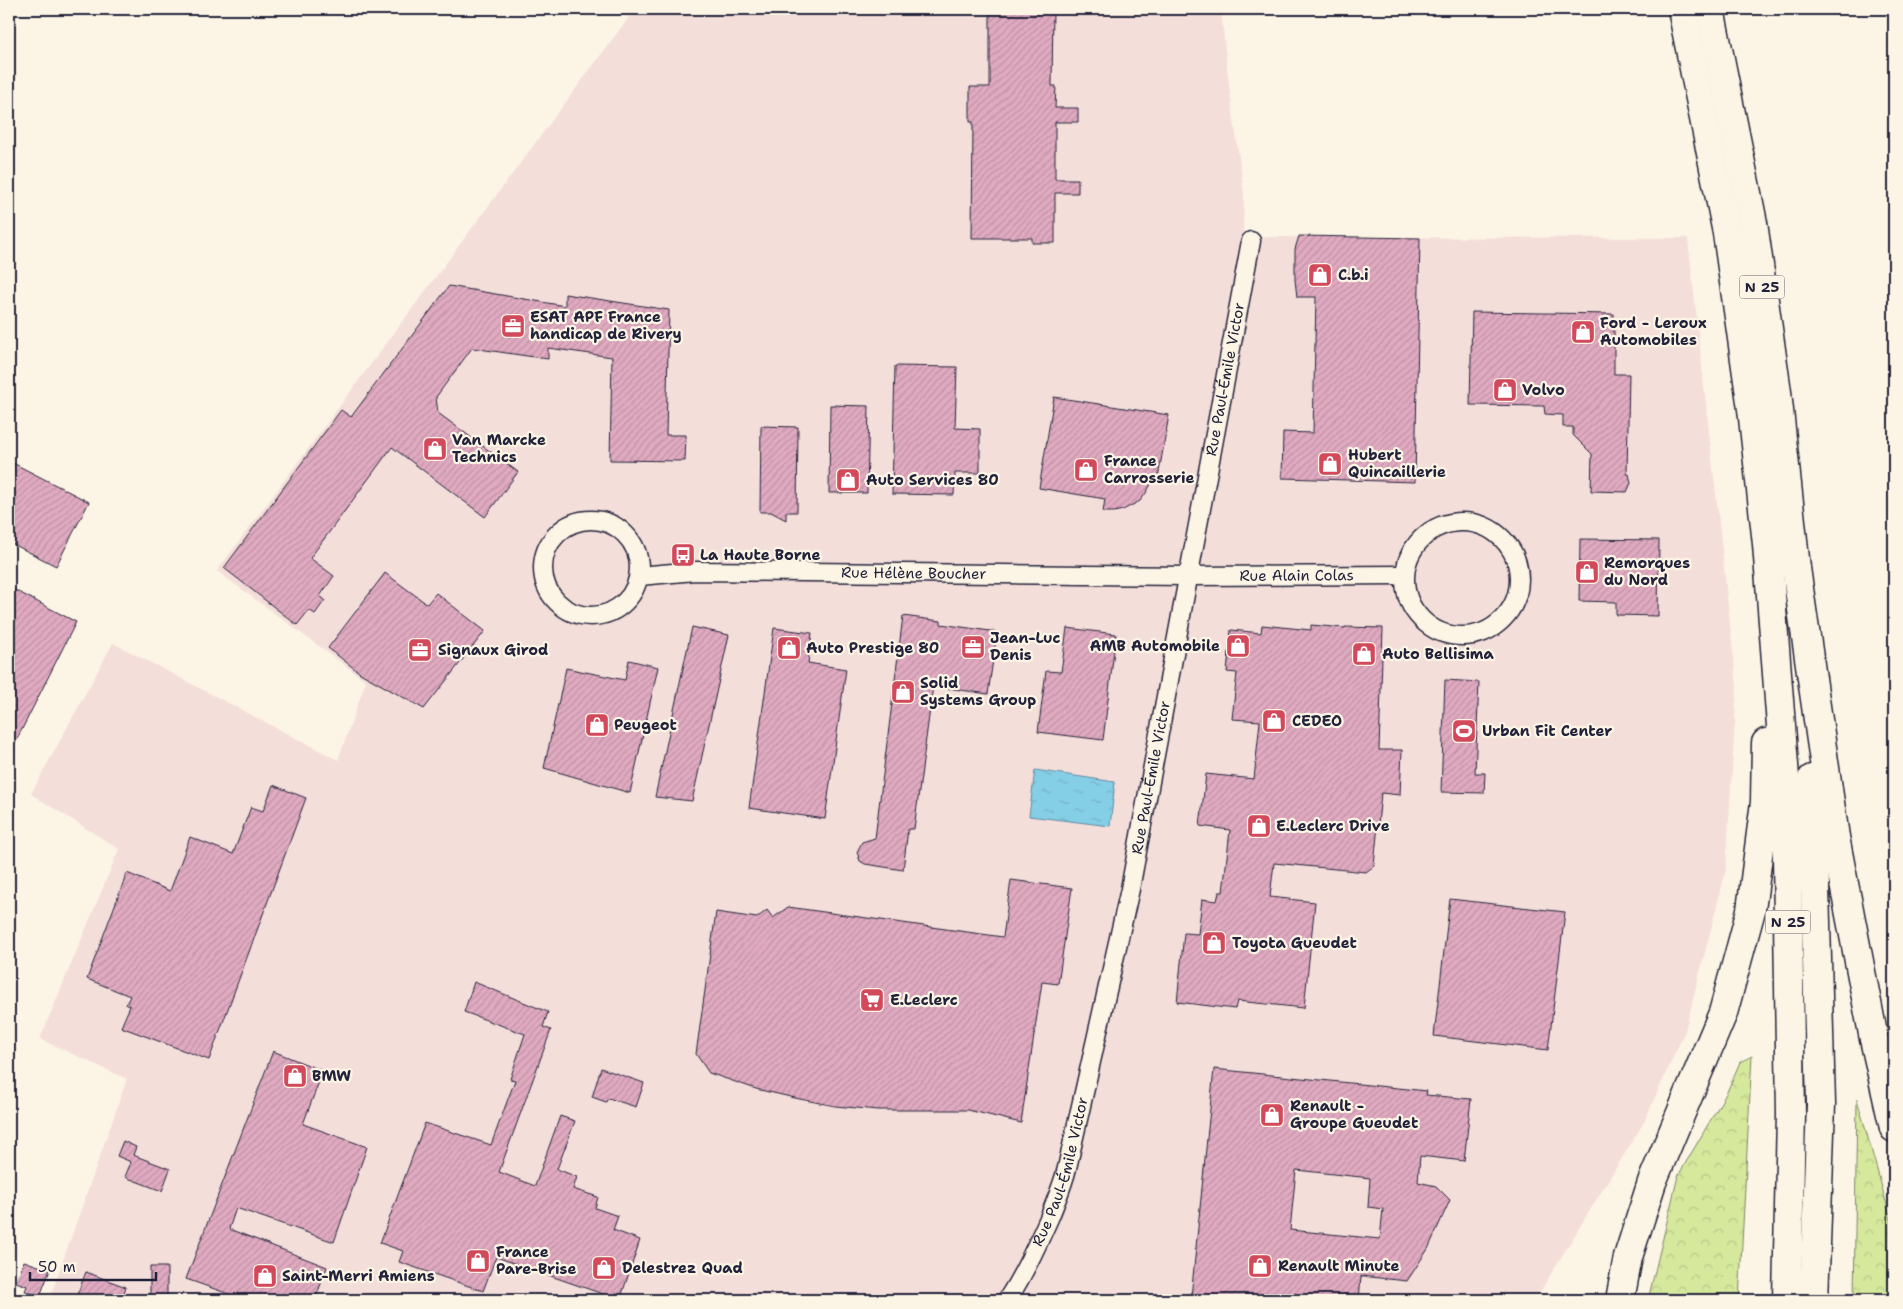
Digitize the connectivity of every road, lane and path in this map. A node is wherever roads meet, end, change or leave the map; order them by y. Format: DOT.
graph roads {
  1 [pos="1682,9"];
  2 [pos="1710,9"];
  3 [pos="1251,241"];
  4 [pos="1767,544"];
  5 [pos="1796,568"];
  6 [pos="1404,575"];
  7 [pos="639,576"];
  8 [pos="1188,576"];
  9 [pos="1894,1128"];
  10 [pos="1007,1300"];
  11 [pos="1620,1300"];
  12 [pos="1787,1300"];
  13 [pos="1814,1300"];
  1 -- 4 [label="highway, N 25"];
  2 -- 5 [label="highway, N 25"];
  3 -- 8 [label="street, Rue Paul-Émile Victor"];
  4 -- 11 [label="highway"];
  4 -- 12 [label="highway, N 25"];
  5 -- 9 [label="highway"];
  5 -- 13 [label="highway, N 25"];
  6 -- 6 [label="street"];
  6 -- 8 [label="street, Rue Alain Colas"];
  7 -- 7 [label="street"];
  7 -- 8 [label="street, Rue Hélène Boucher"];
  8 -- 10 [label="street, Rue Paul-Émile Victor"];
}
